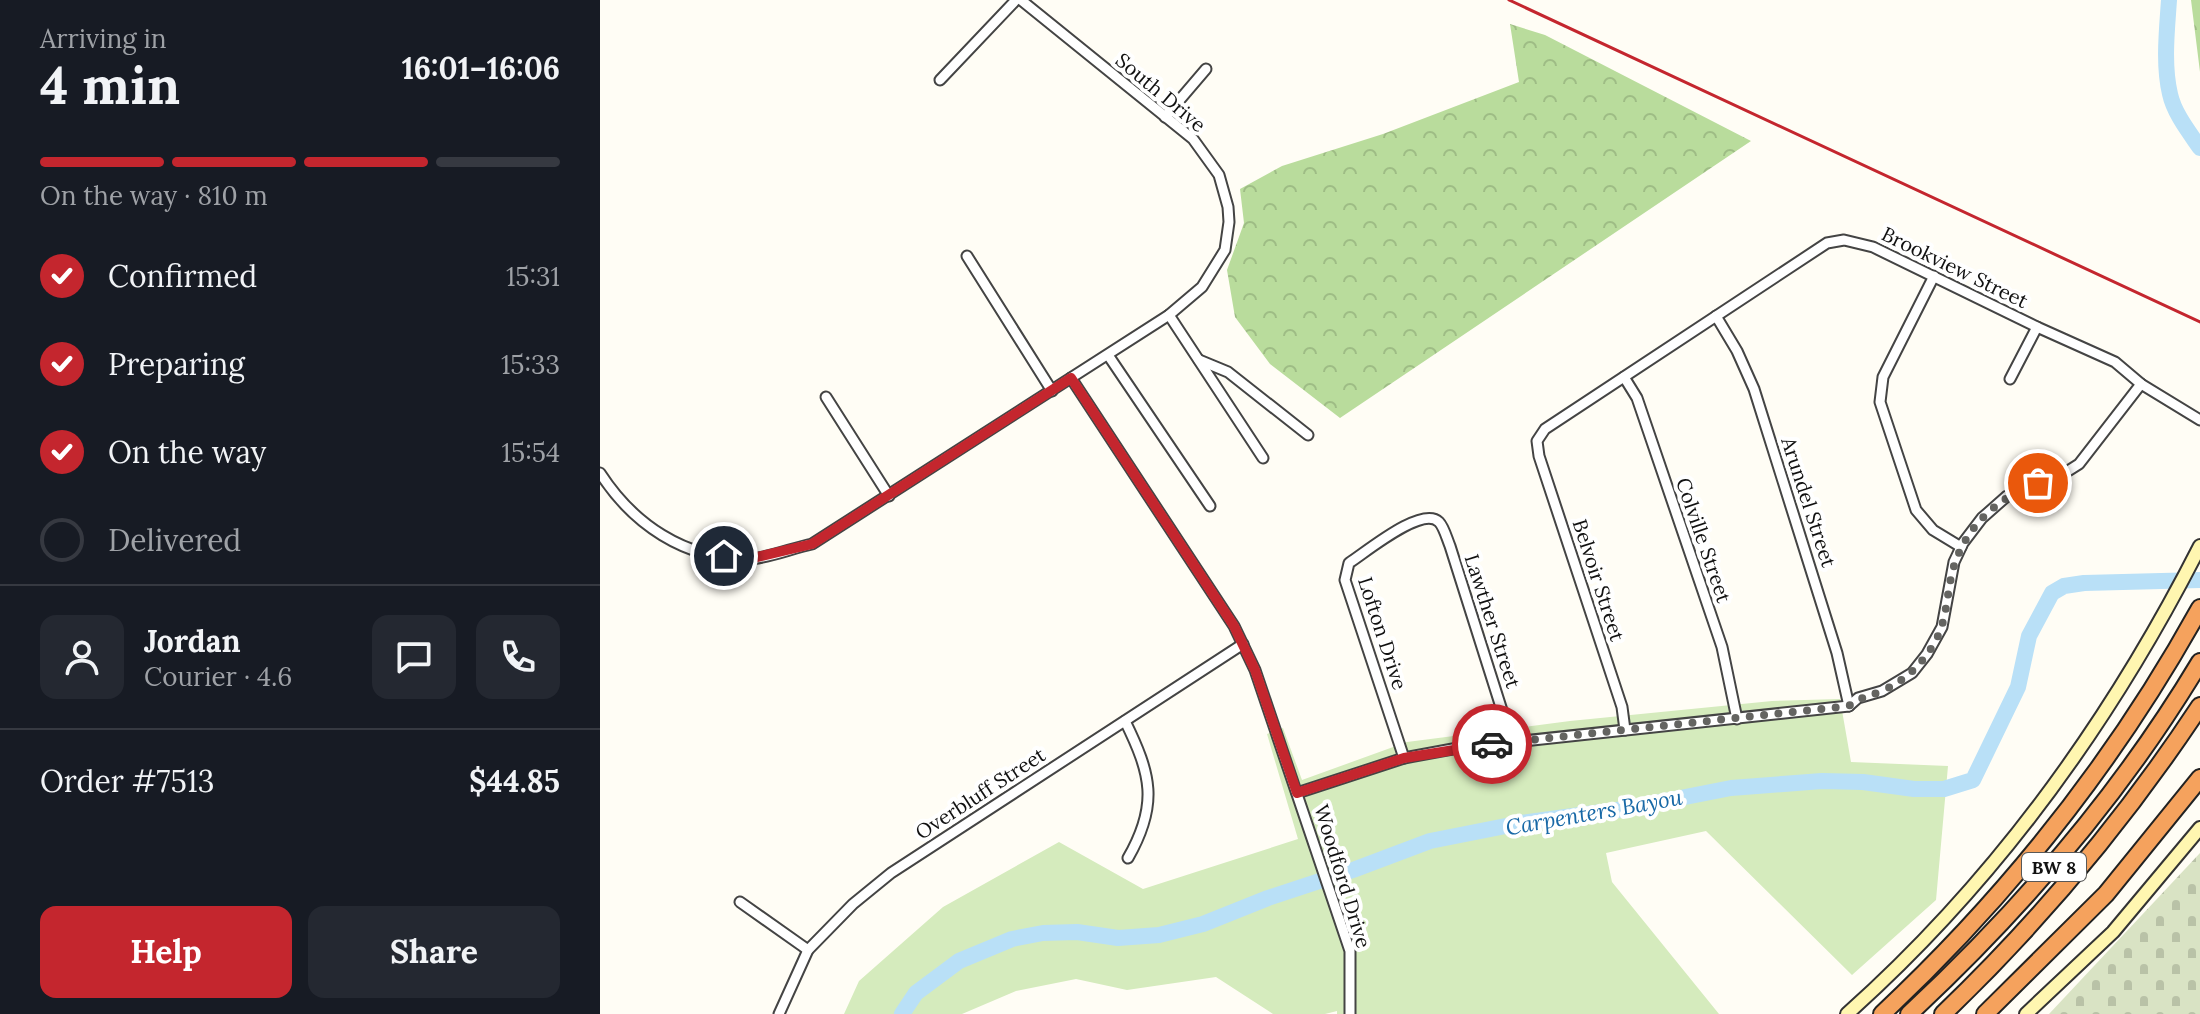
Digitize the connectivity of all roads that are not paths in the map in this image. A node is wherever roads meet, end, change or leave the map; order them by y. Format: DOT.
graph roads {
  1 [pos="1018,0"];
  2 [pos="1206,69"];
  3 [pos="940,80"];
  4 [pos="1165,117"];
  5 [pos="967,256"];
  6 [pos="1934,276"];
  7 [pos="1169,315"];
  8 [pos="1716,316"];
  9 [pos="2037,327"];
  10 [pos="1108,355"];
  11 [pos="1199,360"];
  12 [pos="1624,377"];
  13 [pos="1071,378"];
  14 [pos="2010,379"];
  15 [pos="2141,384"];
  16 [pos="1052,391"];
  17 [pos="826,397"];
  18 [pos="2200,420"];
  19 [pos="1308,435"];
  20 [pos="1537,441"];
  21 [pos="1263,458"];
  22 [pos="603,477"];
  23 [pos="889,496"];
  24 [pos="1210,506"];
  25 [pos="1431,518"];
  26 [pos="2200,546"];
  27 [pos="1961,547"];
  28 [pos="2200,608"];
  29 [pos="1243,644"];
  30 [pos="2200,662"];
  31 [pos="1849,706"];
  32 [pos="2197,710"];
  33 [pos="1737,719"];
  34 [pos="1125,721"];
  35 [pos="1625,730"];
  36 [pos="1512,742"];
  37 [pos="1404,758"];
  38 [pos="2200,778"];
  39 [pos="1297,793"];
  40 [pos="2200,828"];
  41 [pos="1128,858"];
  42 [pos="740,902"];
  43 [pos="808,950"];
  44 [pos="779,1014"];
  45 [pos="1350,1014"];
  46 [pos="1847,1014"];
  47 [pos="1882,1014"];
  48 [pos="1909,1014"];
  49 [pos="1943,1014"];
  50 [pos="1985,1014"];
  51 [pos="2026,1014"];
  1 -- 3 [label="street"];
  1 -- 4 [label="street, South Drive"];
  2 -- 4 [label="street"];
  4 -- 7 [label="street, South Drive"];
  5 -- 16 [label="street"];
  6 -- 8 [label="street, Brookview Street"];
  6 -- 9 [label="street, Brookview Street"];
  6 -- 27 [label="street"];
  7 -- 10 [label="street, South Drive"];
  7 -- 11 [label="street"];
  8 -- 12 [label="street, Brookview Street"];
  8 -- 31 [label="street, Arundel Street"];
  9 -- 14 [label="street"];
  9 -- 15 [label="street, Brookview Street"];
  10 -- 13 [label="street, South Drive"];
  10 -- 24 [label="street"];
  11 -- 19 [label="street"];
  11 -- 21 [label="street"];
  12 -- 20 [label="street, Brookview Street"];
  12 -- 33 [label="street, Colville Street"];
  13 -- 16 [label="street, South Drive"];
  13 -- 29 [label="street, Woodford Drive"];
  15 -- 18 [label="street, Brookview Street"];
  15 -- 27 [label="street"];
  16 -- 23 [label="street, South Drive"];
  17 -- 23 [label="street"];
  20 -- 35 [label="street, Belvoir Street"];
  22 -- 23 [label="street, South Drive"];
  25 -- 36 [label="street, Lawther Street"];
  25 -- 37 [label="street, Lofton Drive"];
  26 -- 46 [label="main road, BW 8"];
  27 -- 31 [label="street"];
  28 -- 47 [label="highway"];
  29 -- 34 [label="street, Overbluff Street"];
  29 -- 39 [label="street, Woodford Drive"];
  30 -- 48 [label="highway, BW 8"];
  31 -- 33 [label="street"];
  32 -- 49 [label="highway, BW 8"];
  33 -- 35 [label="street"];
  34 -- 41 [label="street"];
  34 -- 43 [label="street, Overbluff Street"];
  35 -- 36 [label="street"];
  36 -- 37 [label="street"];
  37 -- 39 [label="street"];
  38 -- 50 [label="highway"];
  39 -- 45 [label="street, Woodford Drive"];
  40 -- 51 [label="main road"];
  42 -- 43 [label="street"];
  43 -- 44 [label="street, Overbluff Street"];
}
